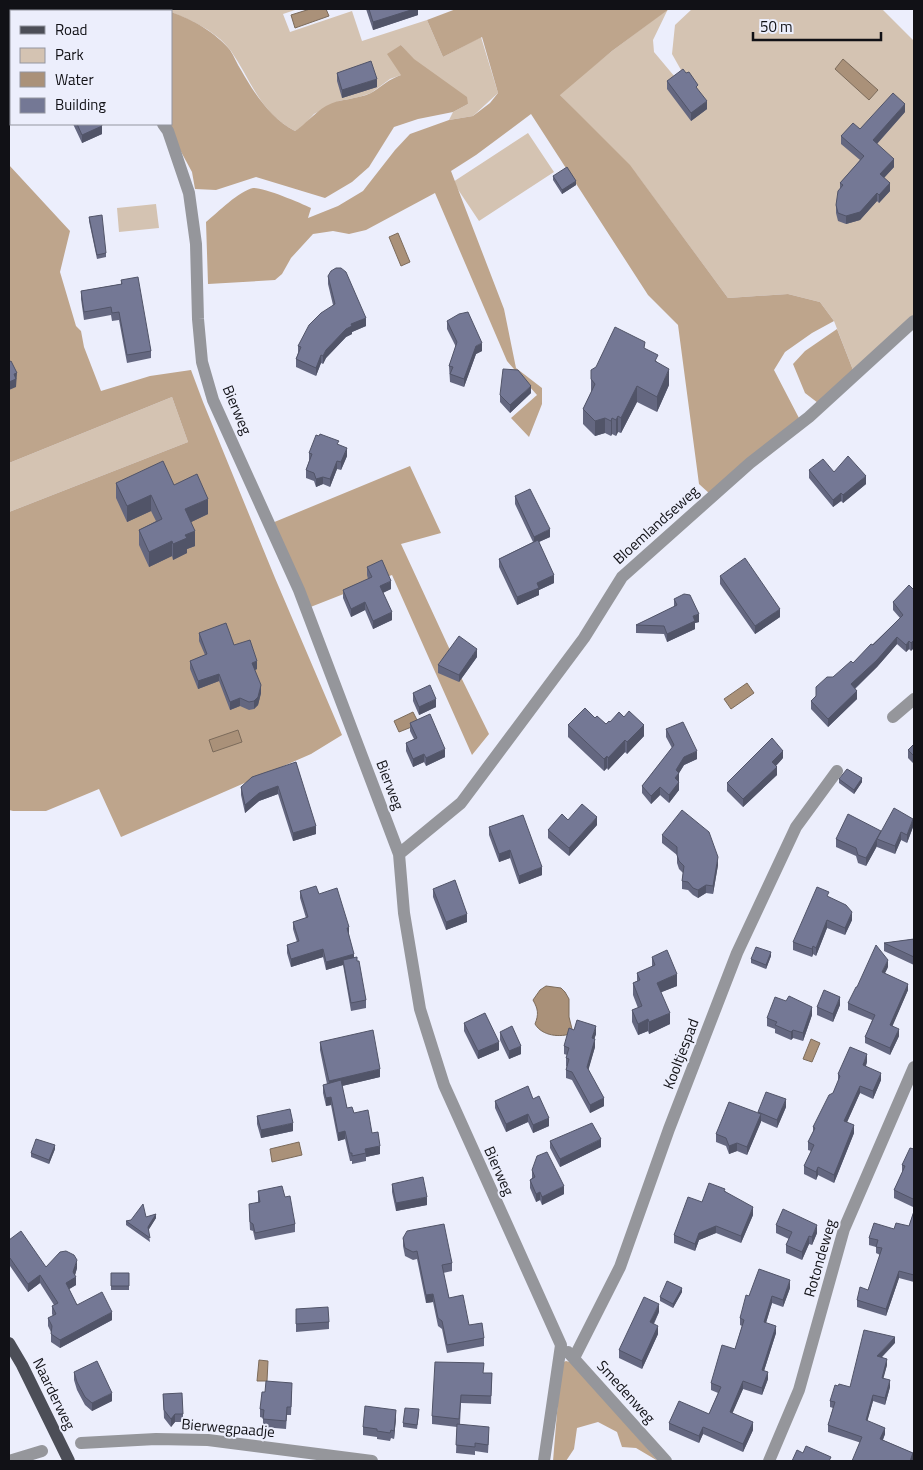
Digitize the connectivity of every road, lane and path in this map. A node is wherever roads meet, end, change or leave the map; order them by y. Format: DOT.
graph roads {
  1 [pos="164,125"];
  2 [pos="914,321"];
  3 [pos="914,699"];
  4 [pos="893,717"];
  5 [pos="837,771"];
  6 [pos="399,854"];
  7 [pos="914,1068"];
  8 [pos="9,1343"];
  9 [pos="561,1345"];
  10 [pos="574,1358"];
  11 [pos="81,1444"];
  12 [pos="42,1451"];
  13 [pos="9,1461"];
  14 [pos="69,1461"];
  15 [pos="372,1461"];
  16 [pos="544,1461"];
  17 [pos="666,1461"];
  18 [pos="768,1461"];
  1 -- 6 [label="street, Bierweg"];
  2 -- 6 [label="street, Bloemlandseweg"];
  3 -- 4 [label="street"];
  5 -- 10 [label="street, Kooltjespad"];
  6 -- 9 [label="street, Bierweg"];
  7 -- 18 [label="street, Rotondeweg"];
  8 -- 14 [label="main road, Naarderweg"];
  9 -- 10 [label="street, Smedenweg"];
  9 -- 16 [label="street"];
  10 -- 17 [label="street, Smedenweg"];
  11 -- 15 [label="street, Bierwegpaadje"];
  12 -- 13 [label="street"];
}
